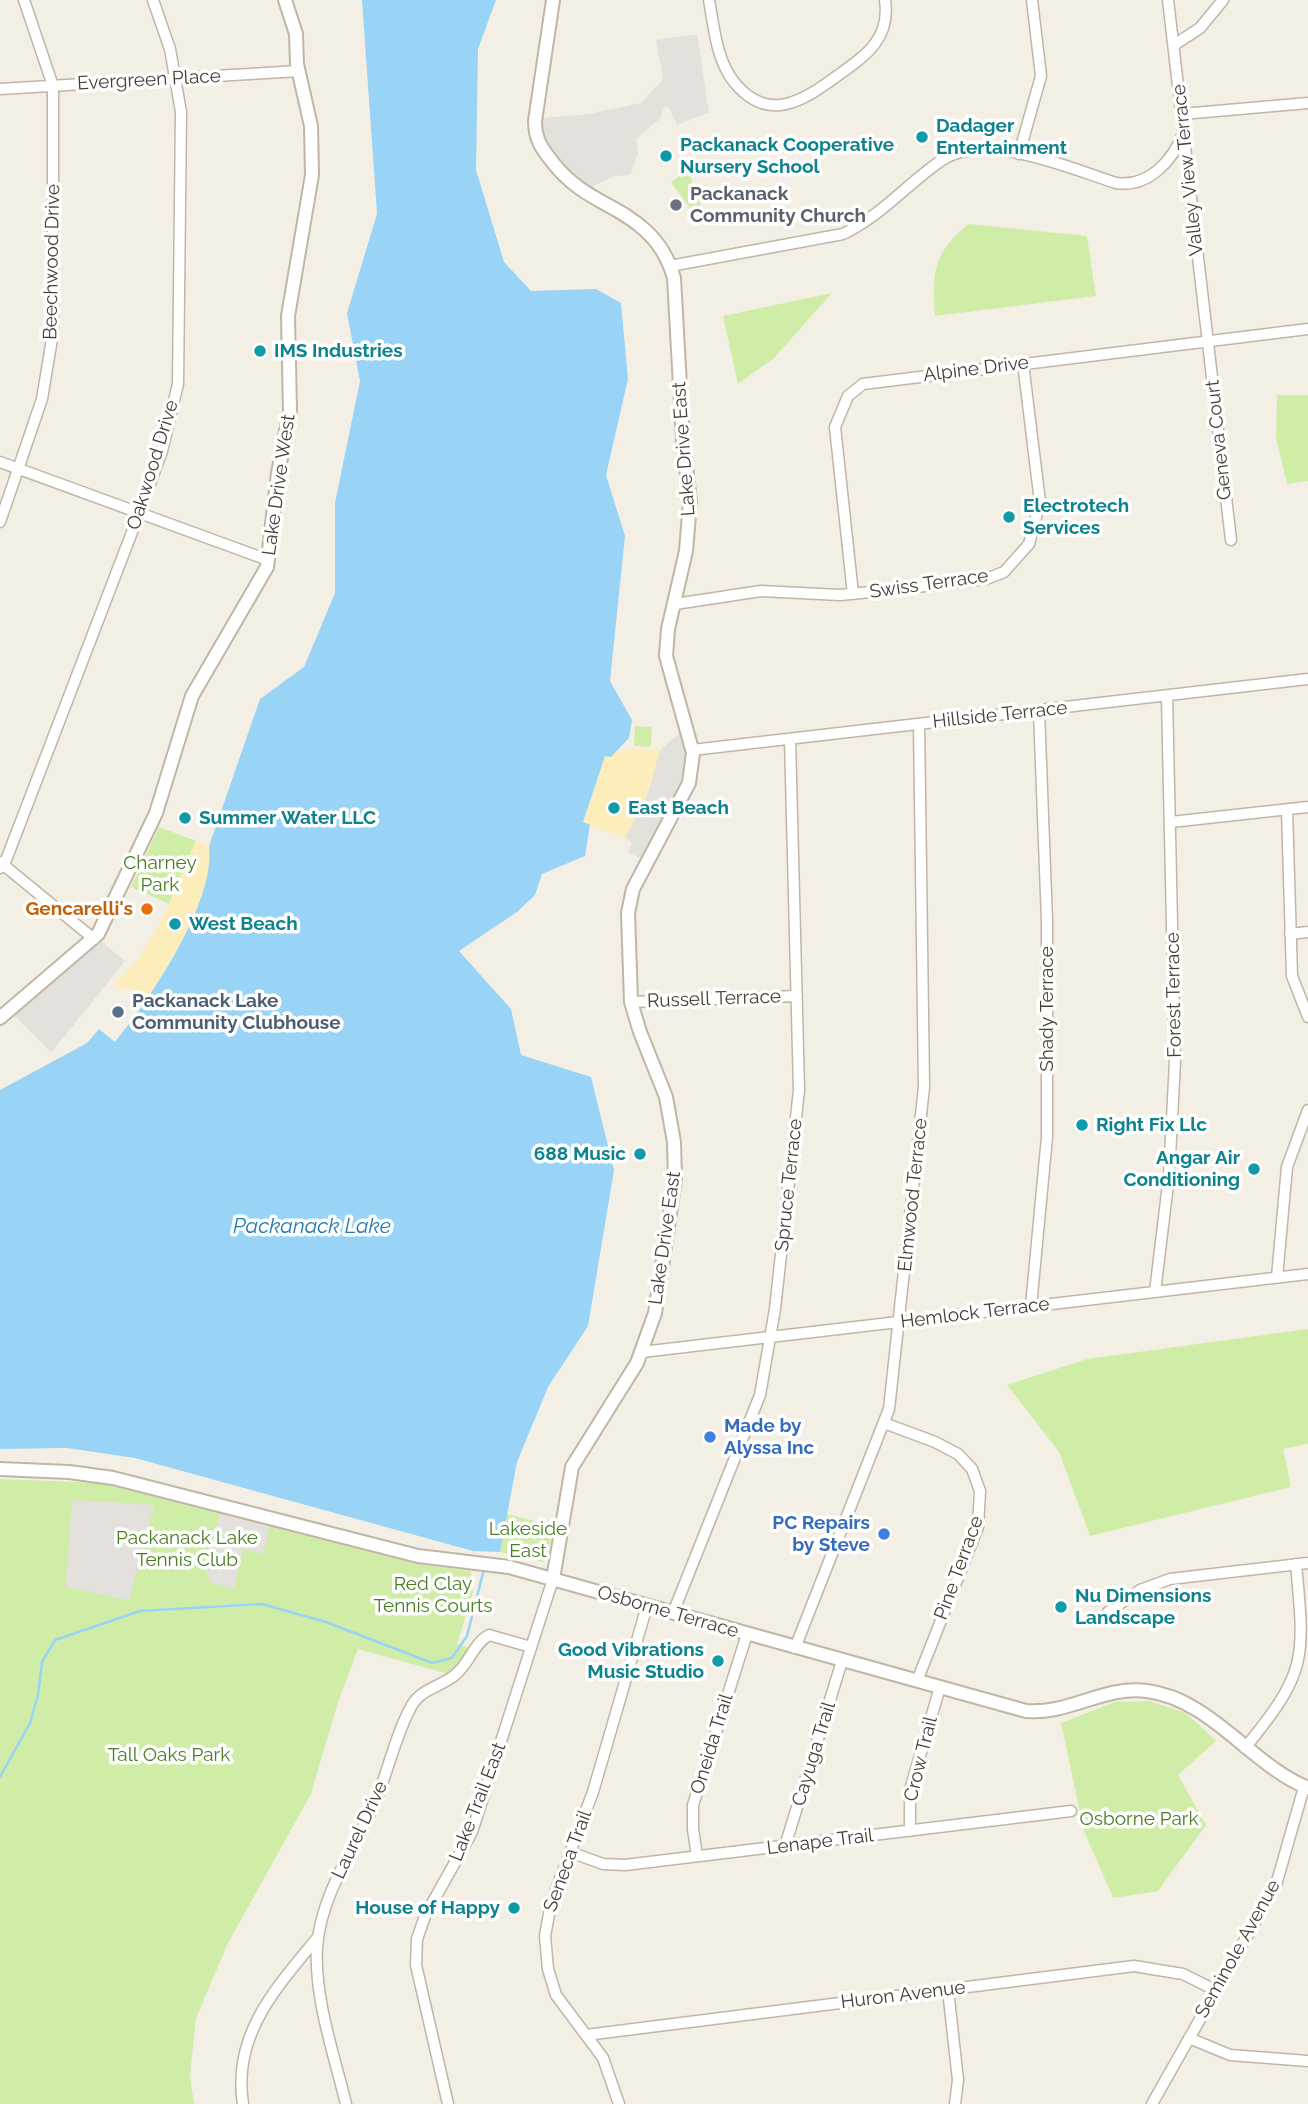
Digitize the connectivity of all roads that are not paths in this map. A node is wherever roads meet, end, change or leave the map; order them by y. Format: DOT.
graph roads {
  1 [pos="24,0"];
  2 [pos="153,0"];
  3 [pos="285,0"];
  4 [pos="553,0"];
  5 [pos="709,0"];
  6 [pos="885,0"];
  7 [pos="1032,0"];
  8 [pos="1168,0"];
  9 [pos="1223,0"];
  10 [pos="1174,45"];
  11 [pos="299,71"];
  12 [pos="176,78"];
  13 [pos="53,86"];
  14 [pos="0,89"];
  15 [pos="1308,103"];
  16 [pos="1182,114"];
  17 [pos="1184,132"];
  18 [pos="1020,154"];
  19 [pos="670,266"];
  20 [pos="1308,328"];
  21 [pos="1208,341"];
  22 [pos="1023,363"];
  23 [pos="0,462"];
  24 [pos="19,469"];
  25 [pos="139,514"];
  26 [pos="0,522"];
  27 [pos="1230,540"];
  28 [pos="268,560"];
  29 [pos="853,594"];
  30 [pos="675,604"];
  31 [pos="1308,679"];
  32 [pos="1167,697"];
  33 [pos="1039,711"];
  34 [pos="919,724"];
  35 [pos="790,739"];
  36 [pos="692,750"];
  37 [pos="1308,807"];
  38 [pos="1287,810"];
  39 [pos="1171,822"];
  40 [pos="1,865"];
  41 [pos="1308,932"];
  42 [pos="1290,934"];
  43 [pos="94,939"];
  44 [pos="797,996"];
  45 [pos="631,1002"];
  46 [pos="1308,1017"];
  47 [pos="0,1018"];
  48 [pos="1308,1110"];
  49 [pos="1308,1274"];
  50 [pos="1277,1277"];
  51 [pos="1155,1292"];
  52 [pos="1031,1306"];
  53 [pos="899,1322"];
  54 [pos="772,1336"];
  55 [pos="642,1352"];
  56 [pos="884,1423"];
  57 [pos="0,1469"];
  58 [pos="1308,1563"];
  59 [pos="1296,1564"];
  60 [pos="553,1580"];
  61 [pos="647,1606"];
  62 [pos="1108,1612"];
  63 [pos="673,1613"];
  64 [pos="747,1634"];
  65 [pos="531,1647"];
  66 [pos="794,1648"];
  67 [pos="842,1661"];
  68 [pos="916,1681"];
  69 [pos="940,1687"];
  70 [pos="1245,1748"];
  71 [pos="1306,1787"];
  72 [pos="1071,1811"];
  73 [pos="910,1831"];
  74 [pos="785,1846"];
  75 [pos="570,1852"];
  76 [pos="697,1856"];
  77 [pos="318,1937"];
  78 [pos="948,1990"];
  79 [pos="1215,1990"];
  80 [pos="586,2035"];
  81 [pos="1189,2038"];
  82 [pos="1308,2061"];
  83 [pos="243,2104"];
  84 [pos="346,2104"];
  85 [pos="447,2104"];
  86 [pos="619,2104"];
  87 [pos="955,2104"];
  88 [pos="1152,2104"];
  1 -- 13 [label="street, Beechwood Drive"];
  2 -- 12 [label="street, Oakwood Drive"];
  3 -- 11 [label="street, Lake Drive West"];
  4 -- 19 [label="street, Lake Drive East"];
  5 -- 6 [label="street"];
  7 -- 18 [label="street"];
  8 -- 10 [label="street, Valley View Terrace"];
  9 -- 10 [label="street"];
  10 -- 16 [label="street, Valley View Terrace"];
  11 -- 12 [label="street, Evergreen Place"];
  11 -- 28 [label="street, Lake Drive West"];
  12 -- 13 [label="street, Evergreen Place"];
  12 -- 25 [label="street, Oakwood Drive"];
  13 -- 14 [label="street, Evergreen Place"];
  13 -- 24 [label="street, Beechwood Drive"];
  15 -- 16 [label="street"];
  16 -- 17 [label="street, Valley View Terrace"];
  17 -- 18 [label="street"];
  17 -- 21 [label="street, Valley View Terrace"];
  18 -- 19 [label="street"];
  19 -- 30 [label="street, Lake Drive East"];
  20 -- 21 [label="street, Alpine Drive"];
  21 -- 22 [label="street, Alpine Drive"];
  21 -- 27 [label="street, Geneva Court"];
  22 -- 29 [label="street, Swiss Terrace"];
  22 -- 29 [label="street, Alpine Drive"];
  23 -- 24 [label="street"];
  24 -- 25 [label="street"];
  24 -- 26 [label="street, Beechwood Drive"];
  25 -- 28 [label="street"];
  25 -- 40 [label="street, Oakwood Drive"];
  28 -- 43 [label="street, Lake Drive West"];
  29 -- 30 [label="street, Swiss Terrace"];
  30 -- 36 [label="street, Lake Drive East"];
  31 -- 32 [label="street, Hillside Terrace"];
  32 -- 33 [label="street, Hillside Terrace"];
  32 -- 39 [label="street, Forest Terrace"];
  33 -- 34 [label="street, Hillside Terrace"];
  33 -- 52 [label="street, Shady Terrace"];
  34 -- 35 [label="street, Hillside Terrace"];
  34 -- 53 [label="street, Elmwood Terrace"];
  35 -- 36 [label="street, Hillside Terrace"];
  35 -- 44 [label="street, Spruce Terrace"];
  36 -- 45 [label="street, Lake Drive East"];
  37 -- 38 [label="street"];
  38 -- 39 [label="street"];
  38 -- 42 [label="street"];
  39 -- 51 [label="street, Forest Terrace"];
  40 -- 43 [label="street"];
  41 -- 42 [label="street"];
  42 -- 46 [label="street"];
  43 -- 47 [label="street, Lake Drive West"];
  44 -- 45 [label="street, Russell Terrace"];
  44 -- 54 [label="street, Spruce Terrace"];
  45 -- 55 [label="street, Lake Drive East"];
  48 -- 50 [label="street"];
  49 -- 50 [label="street, Hemlock Terrace"];
  50 -- 51 [label="street, Hemlock Terrace"];
  51 -- 52 [label="street, Hemlock Terrace"];
  52 -- 53 [label="street, Hemlock Terrace"];
  53 -- 54 [label="street, Hemlock Terrace"];
  53 -- 56 [label="street, Elmwood Terrace"];
  54 -- 55 [label="street, Hemlock Terrace"];
  54 -- 63 [label="street, Spruce Terrace"];
  55 -- 60 [label="street, Lake Drive East"];
  56 -- 66 [label="street, Elmwood Terrace"];
  56 -- 68 [label="street, Pine Terrace"];
  57 -- 60 [label="street, Osborne Terrace"];
  58 -- 59 [label="street"];
  59 -- 62 [label="street"];
  59 -- 70 [label="street"];
  60 -- 61 [label="street, Osborne Terrace"];
  60 -- 65 [label="street, Lake Trail East"];
  61 -- 63 [label="street, Osborne Terrace"];
  61 -- 75 [label="street, Seneca Trail"];
  63 -- 64 [label="street, Osborne Terrace"];
  64 -- 66 [label="street, Osborne Terrace"];
  64 -- 76 [label="street, Oneida Trail"];
  65 -- 77 [label="street, Laurel Drive"];
  65 -- 85 [label="street, Lake Trail East"];
  66 -- 67 [label="street, Osborne Terrace"];
  67 -- 68 [label="street, Osborne Terrace"];
  67 -- 74 [label="street, Cayuga Trail"];
  68 -- 69 [label="street, Osborne Terrace"];
  69 -- 70 [label="street, Osborne Terrace"];
  69 -- 73 [label="street, Crow Trail"];
  70 -- 71 [label="street, Osborne Terrace"];
  71 -- 79 [label="street, Seminole Avenue"];
  72 -- 73 [label="street, Lenape Trail"];
  73 -- 74 [label="street, Lenape Trail"];
  74 -- 76 [label="street, Lenape Trail"];
  75 -- 76 [label="street, Lenape Trail"];
  75 -- 80 [label="street, Seneca Trail"];
  77 -- 83 [label="street"];
  77 -- 84 [label="street, Laurel Drive"];
  78 -- 79 [label="street, Huron Avenue"];
  78 -- 80 [label="street, Huron Avenue"];
  78 -- 87 [label="street"];
  79 -- 81 [label="street, Seminole Avenue"];
  80 -- 86 [label="street, Seneca Trail"];
  81 -- 82 [label="street"];
  81 -- 88 [label="street, Seminole Avenue"];
}
